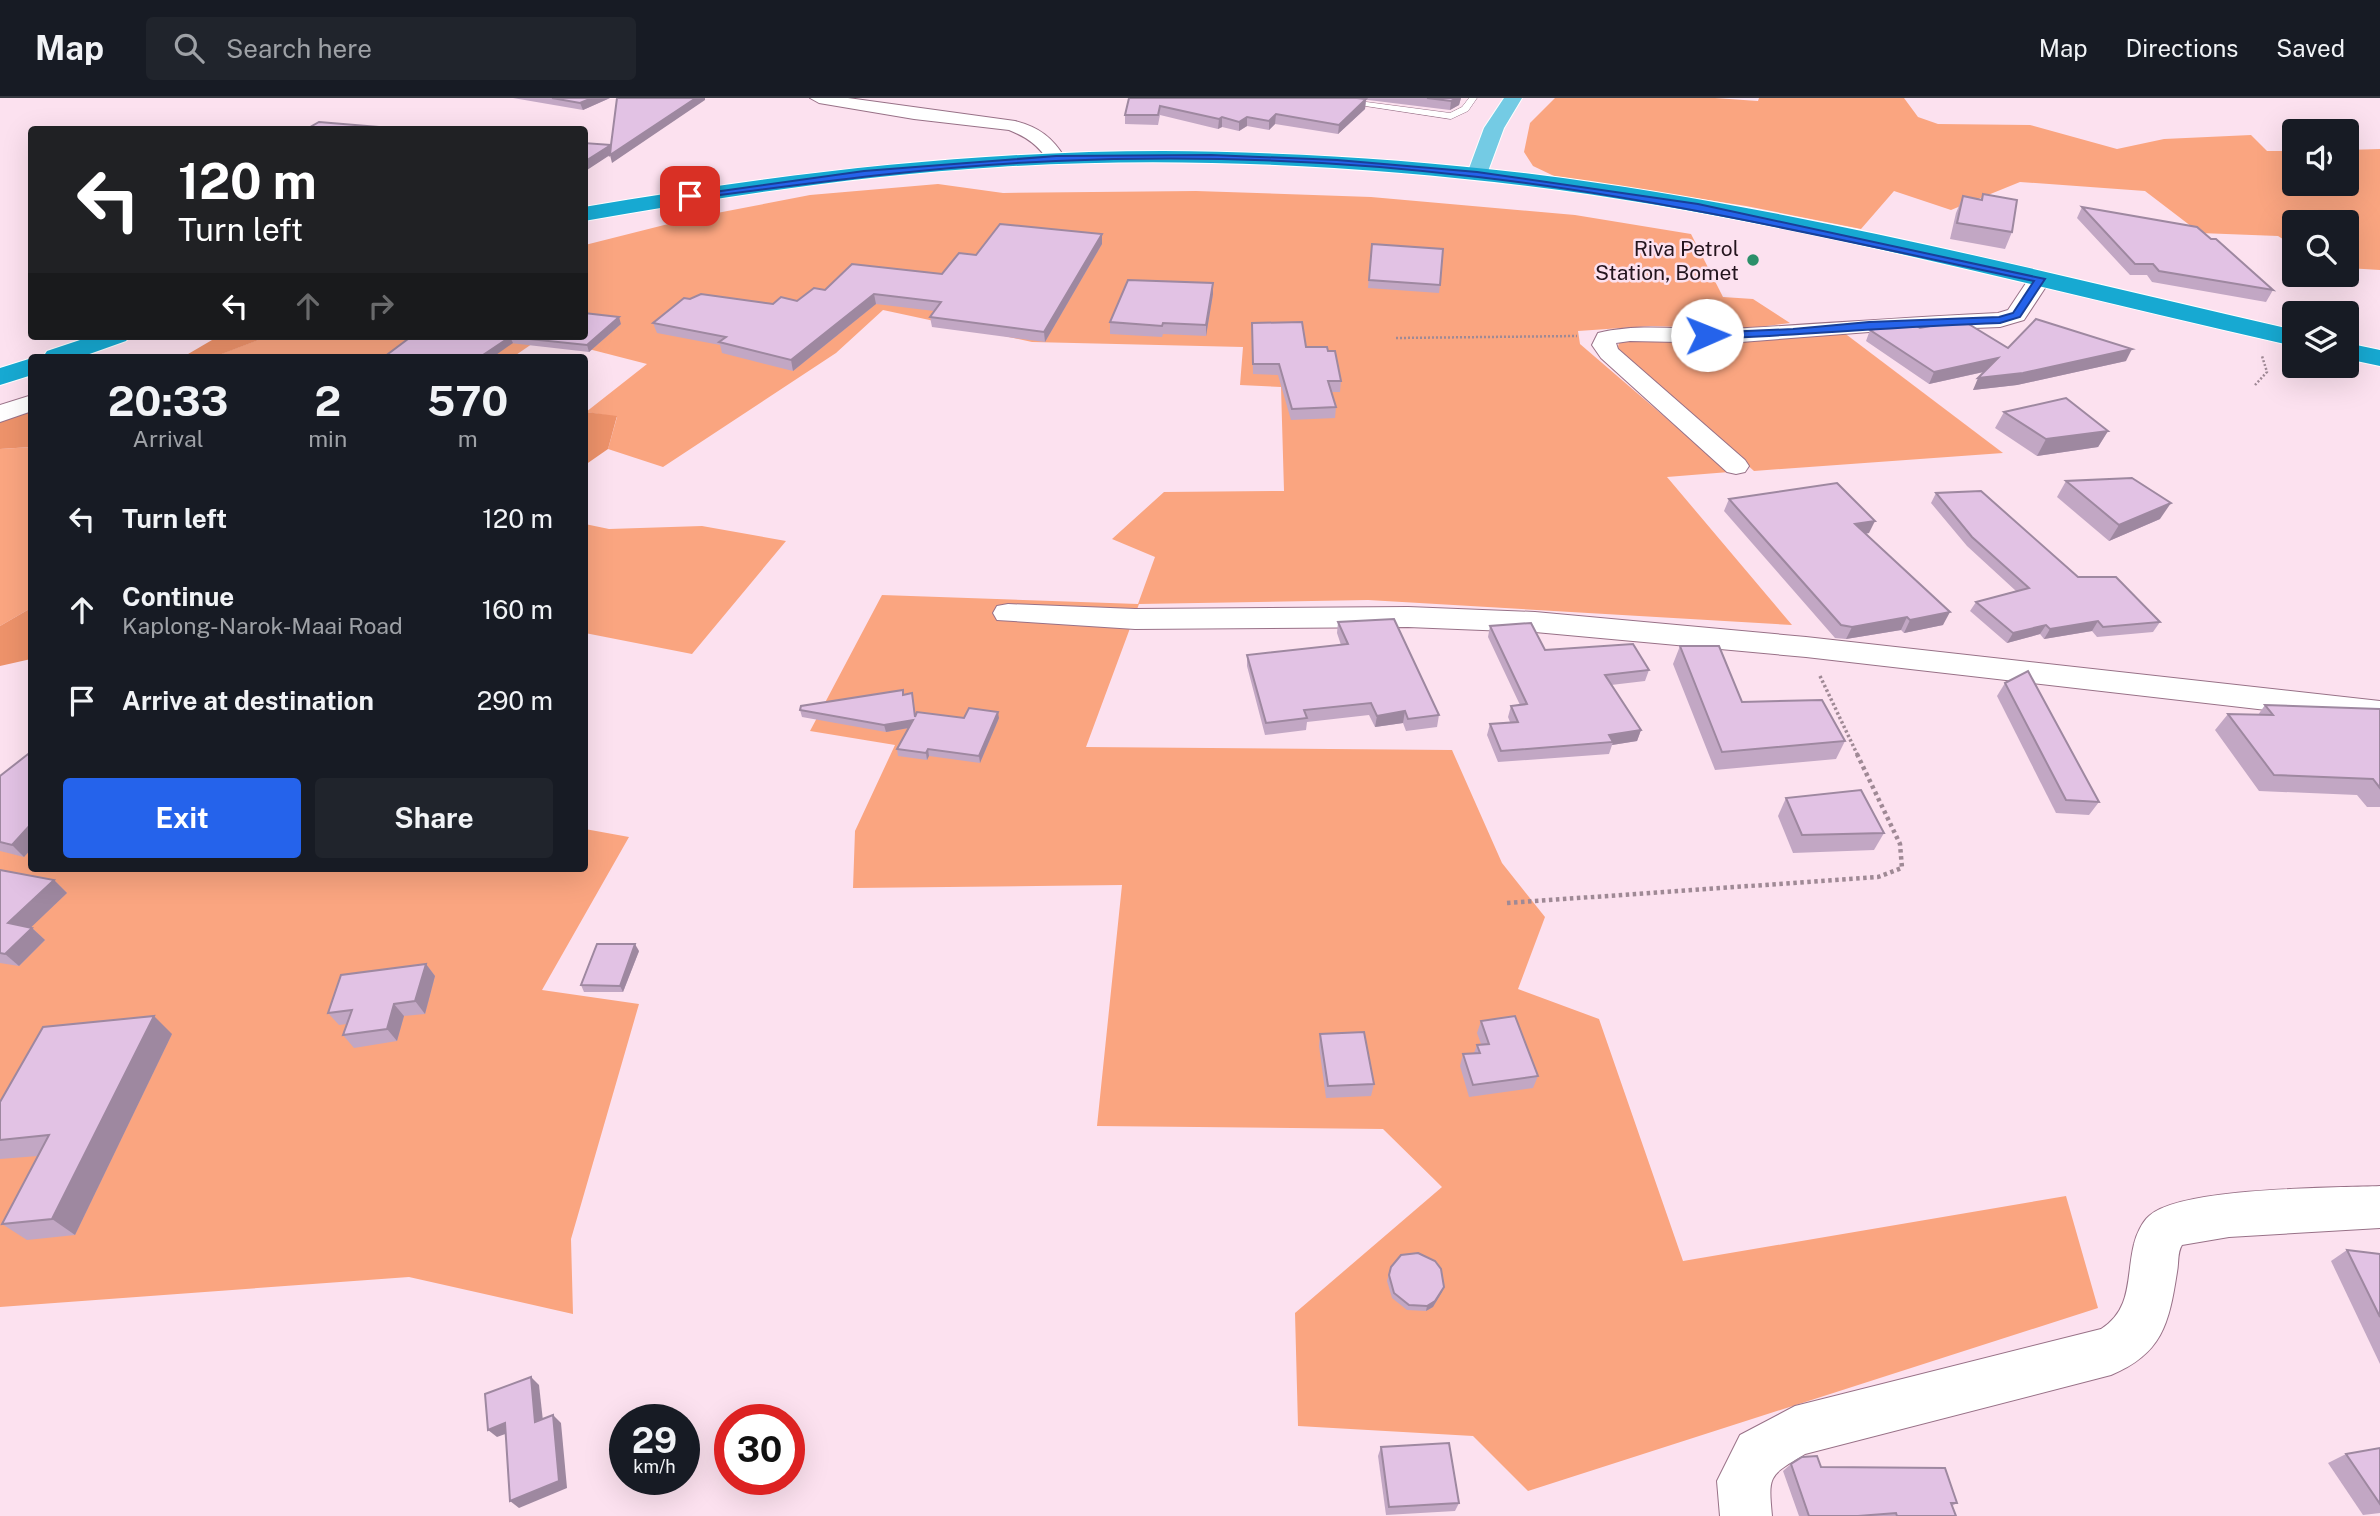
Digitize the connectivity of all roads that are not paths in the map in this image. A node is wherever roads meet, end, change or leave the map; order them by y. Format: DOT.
graph roads {
  1 [pos="819,98"];
  2 [pos="1317,98"];
  3 [pos="1473,98"];
  4 [pos="1513,98"];
  5 [pos="1056,158"];
  6 [pos="1477,174"];
  7 [pos="588,213"];
  8 [pos="2040,279"];
  9 [pos="2282,335"];
  10 [pos="105,340"];
  11 [pos="65,354"];
  12 [pos="2359,354"];
  13 [pos="2380,358"];
  14 [pos="28,404"];
  15 [pos="0,414"];
  16 [pos="1736,466"];
  17 [pos="1008,613"];
  18 [pos="2380,712"];
  19 [pos="2380,1207"];
  20 [pos="1746,1516"];
  1 -- 5 [label="street"];
  2 -- 3 [label="lane"];
  4 -- 6 [label="main road"];
  5 -- 6 [label="highway"];
  5 -- 7 [label="highway"];
  6 -- 8 [label="highway"];
  8 -- 9 [label="highway"];
  8 -- 16 [label="street"];
  10 -- 11 [label="highway"];
  12 -- 13 [label="highway"];
  14 -- 15 [label="street"];
  17 -- 18 [label="street"];
  19 -- 20 [label="street"];
}
